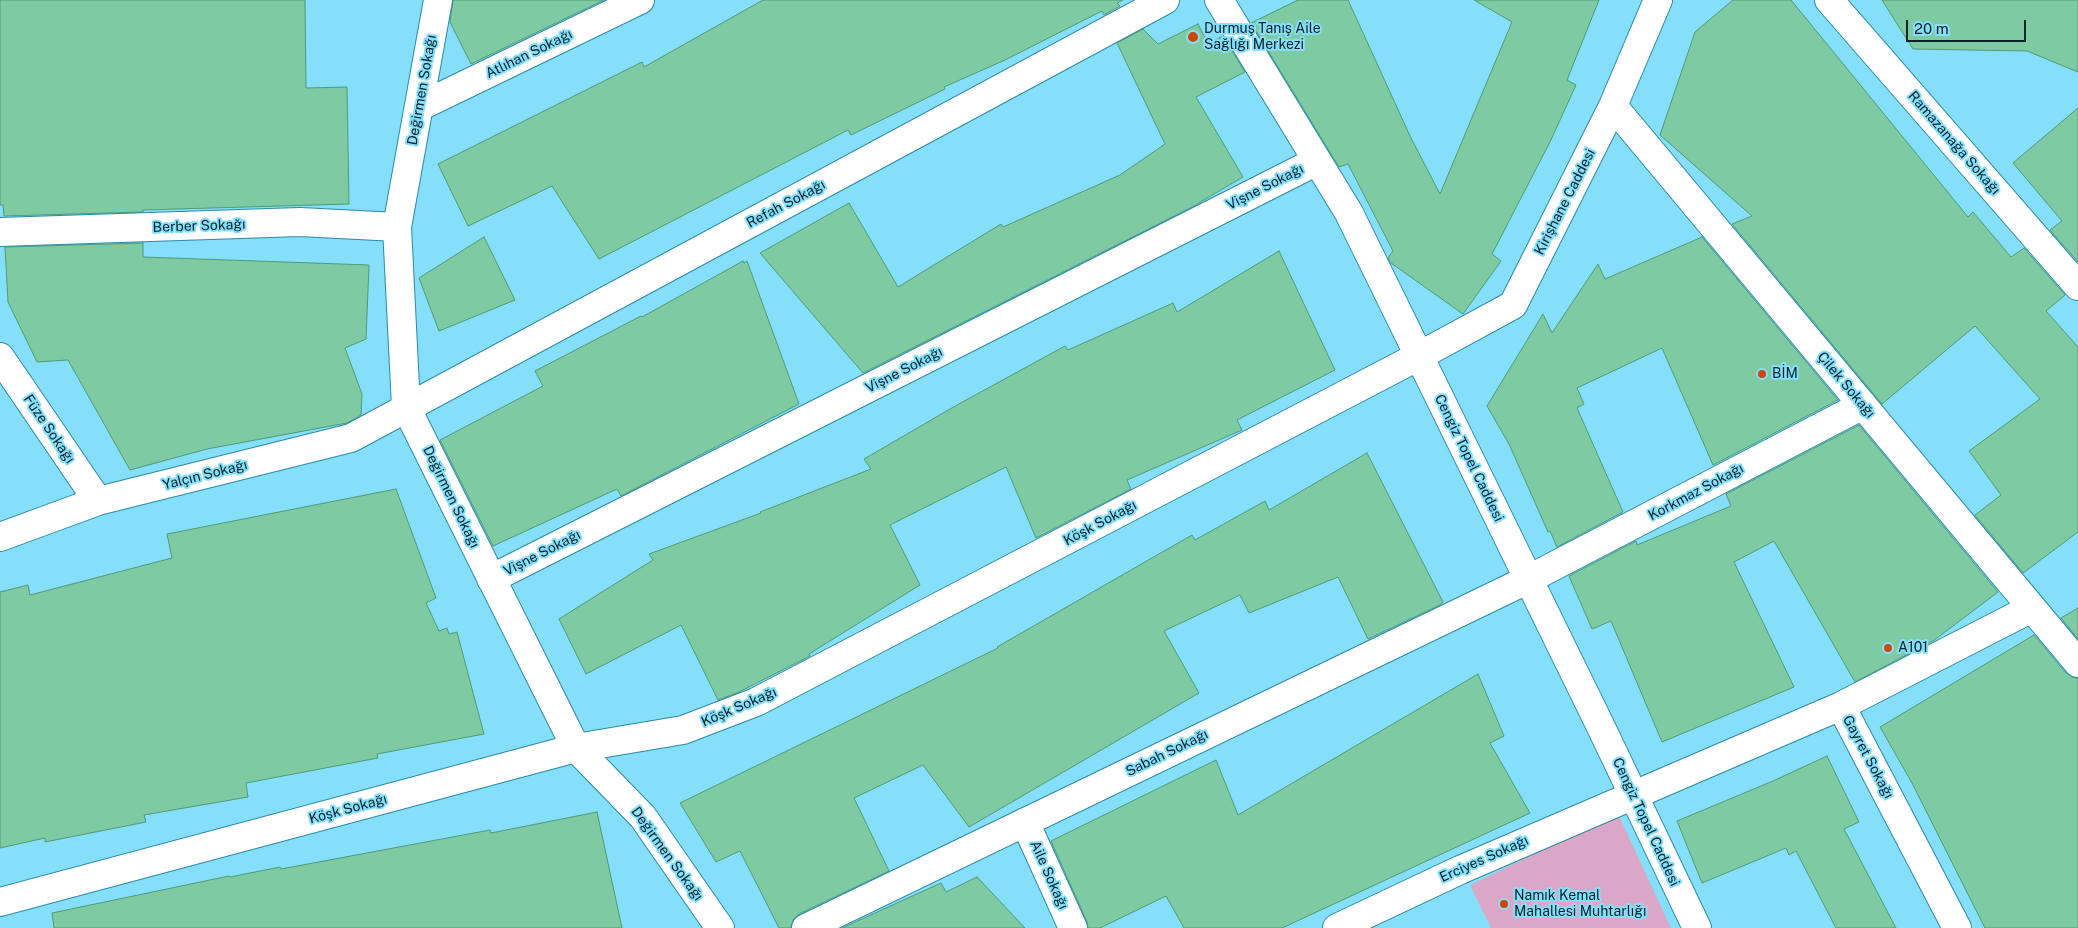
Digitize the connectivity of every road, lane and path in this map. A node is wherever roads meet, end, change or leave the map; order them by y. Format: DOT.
graph roads {
  1 [pos="438,0"];
  2 [pos="640,0"];
  3 [pos="1165,0"];
  4 [pos="1219,0"];
  5 [pos="1658,0"];
  6 [pos="1829,0"];
  7 [pos="1613,106"];
  8 [pos="418,107"];
  9 [pos="1317,161"];
  10 [pos="397,227"];
  11 [pos="0,232"];
  12 [pos="2078,286"];
  13 [pos="1419,356"];
  14 [pos="0,357"];
  15 [pos="1863,405"];
  16 [pos="406,407"];
  17 [pos="98,501"];
  18 [pos="0,537"];
  19 [pos="490,579"];
  20 [pos="1529,580"];
  21 [pos="2032,608"];
  22 [pos="2078,663"];
  23 [pos="1841,706"];
  24 [pos="576,748"];
  25 [pos="1633,794"];
  26 [pos="1025,822"];
  27 [pos="0,902"];
  28 [pos="720,928"];
  29 [pos="806,928"];
  30 [pos="1073,928"];
  31 [pos="1337,928"];
  32 [pos="1697,928"];
  33 [pos="1957,928"];
  1 -- 8 [label="street, Değirmen Sokağı"];
  2 -- 8 [label="street, Atlıhan Sokağı"];
  3 -- 16 [label="street, Refah Sokağı"];
  4 -- 9 [label="street, Cengiz Topel Caddesi"];
  5 -- 7 [label="street, Kirişhane Caddesi"];
  6 -- 12 [label="street, Ramazanağa Sokağı"];
  7 -- 13 [label="street, Kirişhane Caddesi"];
  7 -- 15 [label="street, Çilek Sokağı"];
  8 -- 10 [label="street, Değirmen Sokağı"];
  9 -- 13 [label="street, Cengiz Topel Caddesi"];
  9 -- 19 [label="street, Vişne Sokağı"];
  10 -- 11 [label="street, Berber Sokağı"];
  10 -- 16 [label="street, Değirmen Sokağı"];
  13 -- 20 [label="street, Cengiz Topel Caddesi"];
  13 -- 24 [label="street, Köşk Sokağı"];
  14 -- 17 [label="street, Füze Sokağı"];
  15 -- 20 [label="street, Korkmaz Sokağı"];
  15 -- 21 [label="street, Çilek Sokağı"];
  16 -- 17 [label="street, Yalçın Sokağı"];
  16 -- 19 [label="street, Değirmen Sokağı"];
  17 -- 18 [label="street, Yalçın Sokağı"];
  19 -- 24 [label="street, Değirmen Sokağı"];
  20 -- 25 [label="street, Cengiz Topel Caddesi"];
  20 -- 26 [label="street, Sabah Sokağı"];
  21 -- 22 [label="street, Çilek Sokağı"];
  21 -- 23 [label="street"];
  23 -- 25 [label="street, Gayret Sokağı"];
  23 -- 33 [label="street, Gayret Sokağı"];
  24 -- 27 [label="street, Köşk Sokağı"];
  24 -- 28 [label="street, Değirmen Sokağı"];
  25 -- 31 [label="street, Erciyes Sokağı"];
  25 -- 32 [label="street, Cengiz Topel Caddesi"];
  26 -- 29 [label="street, Sabah Sokağı"];
  26 -- 30 [label="street, Aile Sokağı"];
}
